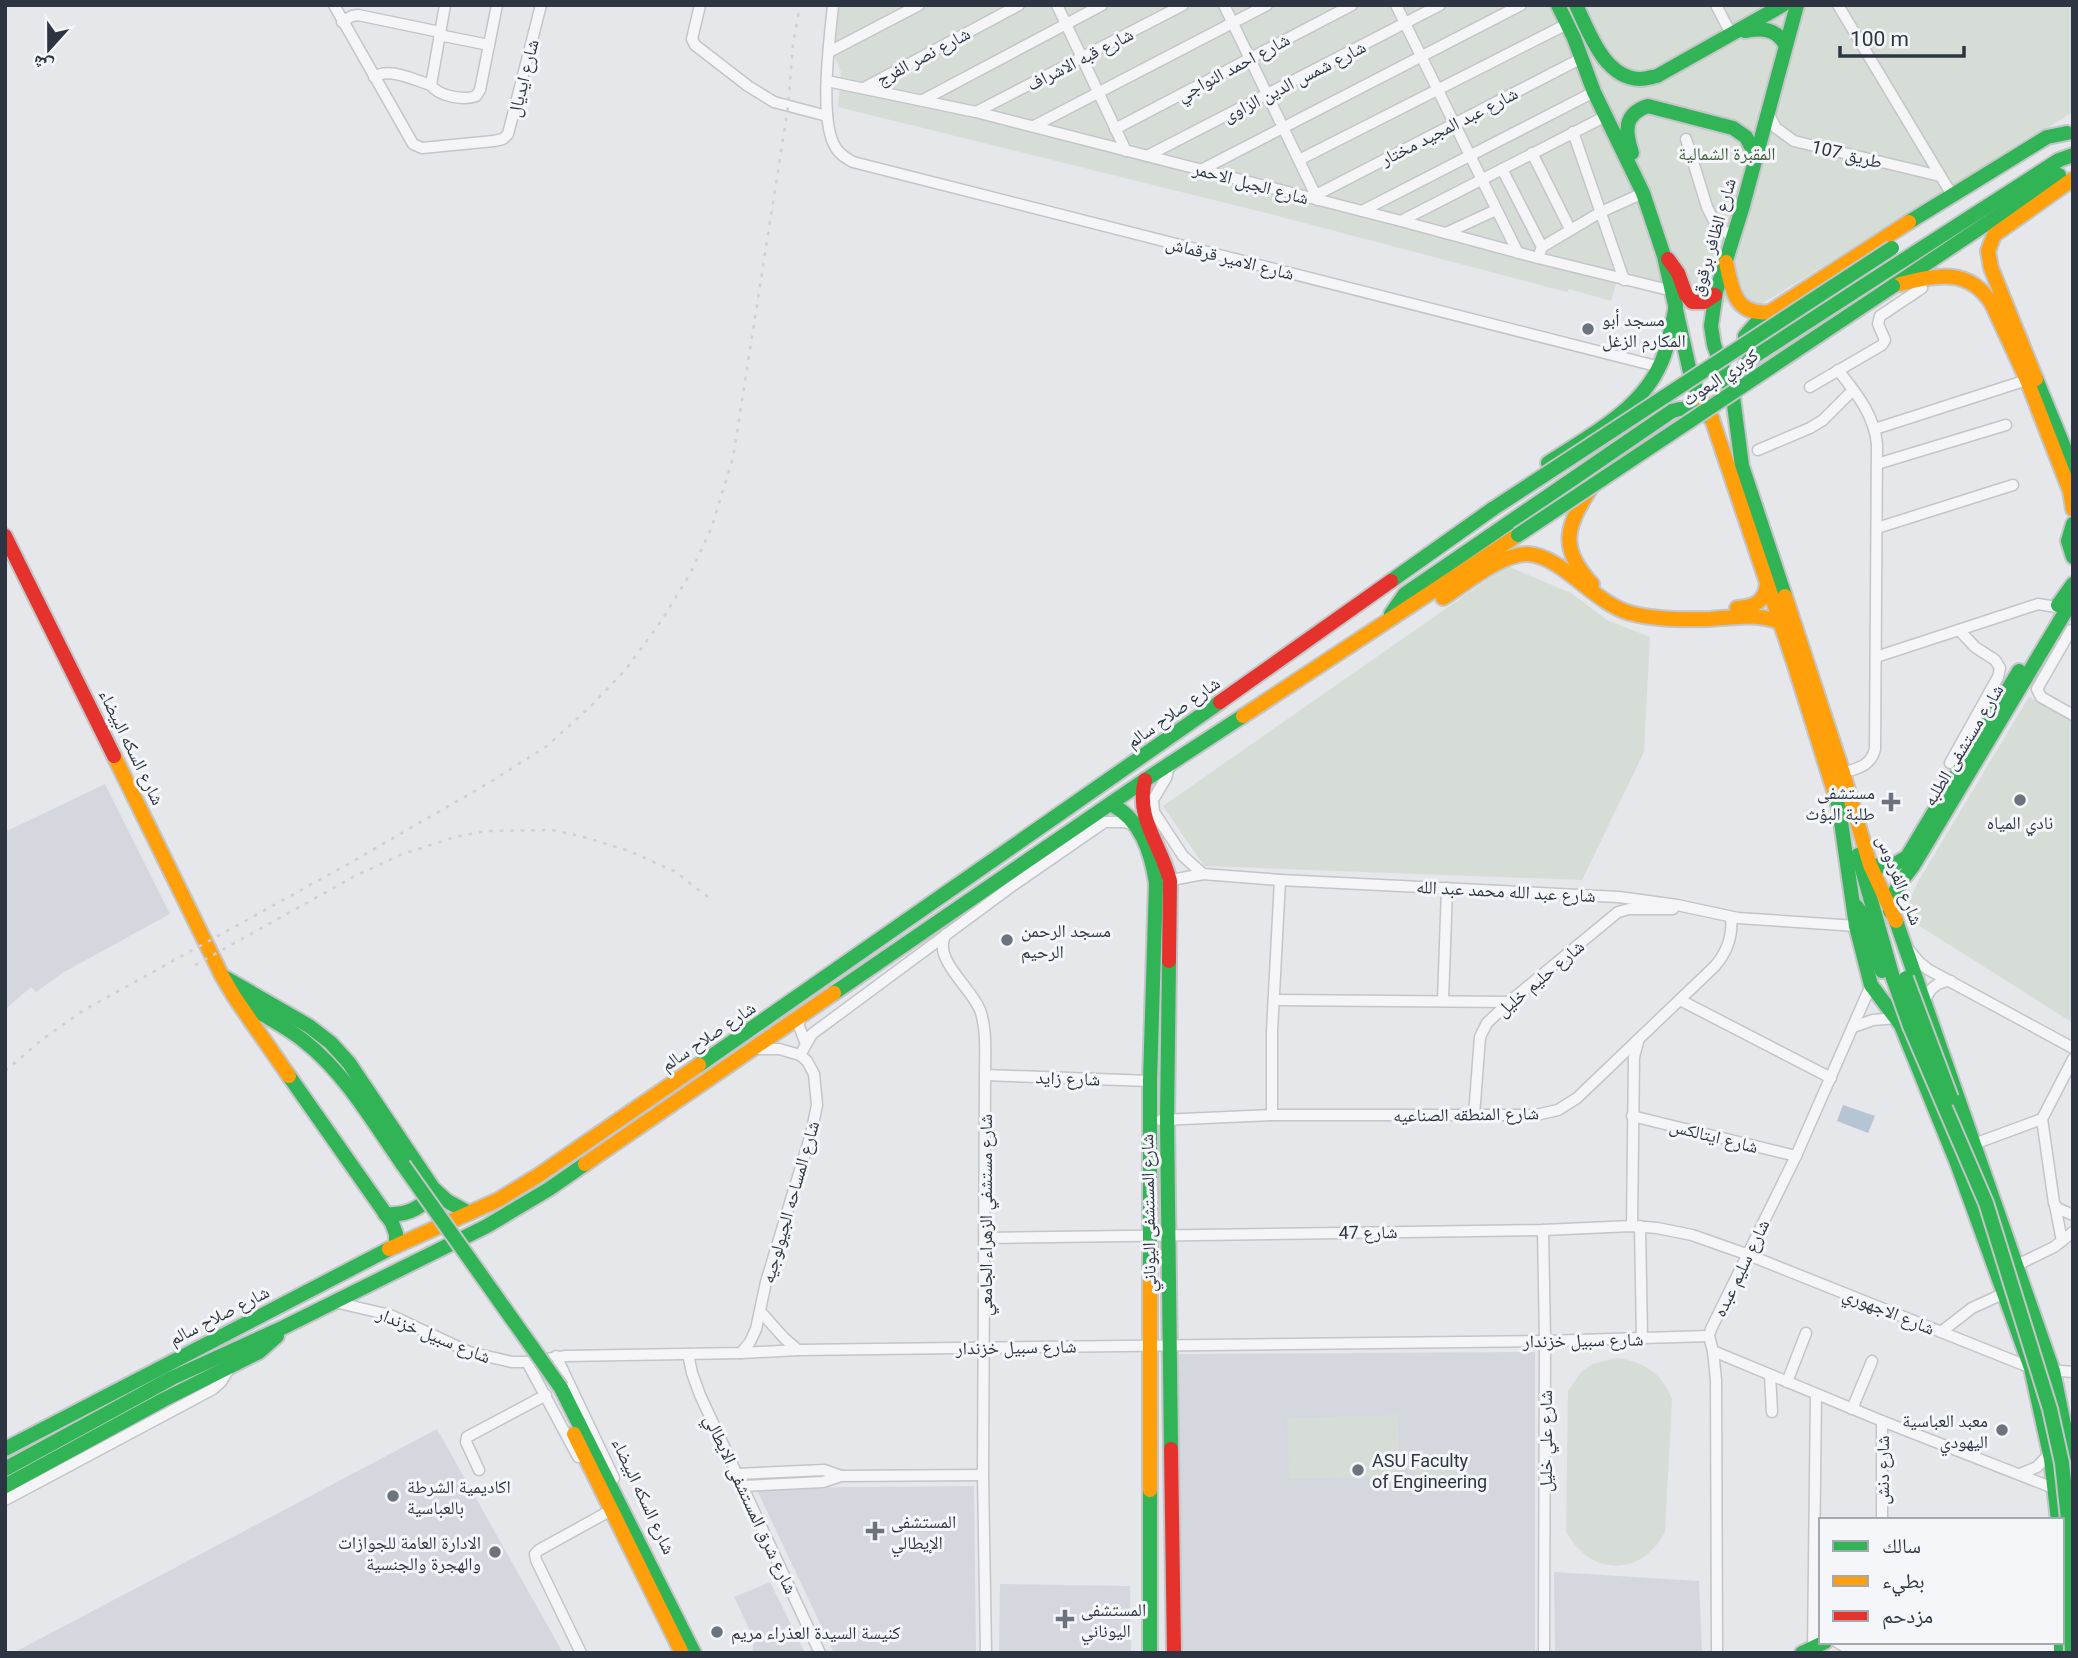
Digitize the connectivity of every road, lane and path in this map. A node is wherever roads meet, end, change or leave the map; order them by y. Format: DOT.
graph roads {
  1 [pos="334,5"];
  2 [pos="445,5"];
  3 [pos="497,5"];
  4 [pos="541,5"];
  5 [pos="700,5"];
  6 [pos="833,5"];
  7 [pos="919,5"];
  8 [pos="1020,5"];
  9 [pos="1057,5"];
  10 [pos="1102,5"];
  11 [pos="1183,5"];
  12 [pos="1224,5"];
  13 [pos="1267,5"];
  14 [pos="1352,5"];
  15 [pos="1396,5"];
  16 [pos="1440,5"];
  17 [pos="1521,5"];
  18 [pos="1558,5"];
  19 [pos="1576,5"];
  20 [pos="1716,5"];
  21 [pos="1783,5"];
  22 [pos="1797,5"];
  23 [pos="1838,5"];
  24 [pos="342,22"];
  25 [pos="1233,23"];
  26 [pos="1405,23"];
  27 [pos="1066,24"];
  28 [pos="1567,24"];
  29 [pos="439,33"];
  30 [pos="1731,34"];
  31 [pos="1785,44"];
  32 [pos="489,45"];
  33 [pos="829,52"];
  34 [pos="1421,57"];
  35 [pos="1082,58"];
  36 [pos="1249,58"];
  37 [pos="1582,58"];
  38 [pos="374,76"];
  39 [pos="827,81"];
  40 [pos="431,85"];
  41 [pos="864,88"];
  42 [pos="1437,89"];
  43 [pos="1098,92"];
  44 [pos="1594,92"];
  45 [pos="1267,94"];
  46 [pos="923,100"];
  47 [pos="1767,111"];
  48 [pos="976,112"];
  49 [pos="827,116"];
  50 [pos="1606,116"];
  51 [pos="1454,124"];
  52 [pos="1034,127"];
  53 [pos="1283,127"];
  54 [pos="1115,129"];
  55 [pos="2070,131"];
  56 [pos="1573,132"];
  57 [pos="1686,139"];
  58 [pos="1126,151"];
  59 [pos="1532,153"];
  60 [pos="2073,155"];
  61 [pos="1147,156"];
  62 [pos="1470,156"];
  63 [pos="1756,156"];
  64 [pos="1299,160"];
  65 [pos="2073,165"];
  66 [pos="1502,169"];
  67 [pos="1200,170"];
  68 [pos="1633,170"];
  69 [pos="1940,176"];
  70 [pos="1482,179"];
  71 [pos="2073,179"];
  72 [pos="1643,192"];
  73 [pos="1952,195"];
  74 [pos="1317,198"];
  75 [pos="1496,209"];
  76 [pos="1362,211"];
  77 [pos="1601,212"];
  78 [pos="1401,221"];
  79 [pos="1570,229"];
  80 [pos="1446,233"];
  81 [pos="1734,238"];
  82 [pos="1542,247"];
  83 [pos="1518,253"];
  84 [pos="1664,256"];
  85 [pos="1538,258"];
  86 [pos="1726,262"];
  87 [pos="1623,280"];
  88 [pos="1893,285"];
  89 [pos="1922,288"];
  90 [pos="1716,295"];
  91 [pos="1674,298"];
  92 [pos="1765,313"];
  93 [pos="1756,355"];
  94 [pos="1661,366"];
  95 [pos="1838,370"];
  96 [pos="2026,380"];
  97 [pos="1651,384"];
  98 [pos="1810,387"];
  99 [pos="1853,390"];
  100 [pos="1733,397"];
  101 [pos="1672,411"];
  102 [pos="1712,419"];
  103 [pos="2006,425"];
  104 [pos="1875,429"];
  105 [pos="1758,450"];
  106 [pos="1877,464"];
  107 [pos="2073,469"];
  108 [pos="2013,485"];
  109 [pos="1592,486"];
  110 [pos="2073,509"];
  111 [pos="2073,524"];
  112 [pos="1877,528"];
  113 [pos="5,536"];
  114 [pos="2073,557"];
  115 [pos="1390,583"];
  116 [pos="1767,584"];
  117 [pos="2073,584"];
  118 [pos="2073,599"];
  119 [pos="2056,607"];
  120 [pos="1388,620"];
  121 [pos="1780,622"];
  122 [pos="1958,630"];
  123 [pos="2065,630"];
  124 [pos="1876,657"];
  125 [pos="2073,715"];
  126 [pos="1950,762"];
  127 [pos="1170,764"];
  128 [pos="1843,773"];
  129 [pos="1145,780"];
  130 [pos="1111,804"];
  131 [pos="1841,816"];
  132 [pos="1137,826"];
  133 [pos="1870,865"];
  134 [pos="1203,874"];
  135 [pos="1280,880"];
  136 [pos="1163,882"];
  137 [pos="1447,888"];
  138 [pos="1852,903"];
  139 [pos="1677,905"];
  140 [pos="1890,911"];
  141 [pos="1731,917"];
  142 [pos="1856,926"];
  143 [pos="946,934"];
  144 [pos="1904,944"];
  145 [pos="918,957"];
  146 [pos="944,957"];
  147 [pos="222,976"];
  148 [pos="1905,978"];
  149 [pos="1952,981"];
  150 [pos="1871,985"];
  151 [pos="235,998"];
  152 [pos="1275,1000"];
  153 [pos="1680,1000"];
  154 [pos="1443,1001"];
  155 [pos="1509,1002"];
  156 [pos="1924,1004"];
  157 [pos="800,1015"];
  158 [pos="1897,1018"];
  159 [pos="251,1021"];
  160 [pos="1853,1027"];
  161 [pos="1638,1040"];
  162 [pos="806,1044"];
  163 [pos="2073,1048"];
  164 [pos="754,1049"];
  165 [pos="800,1055"];
  166 [pos="2073,1059"];
  167 [pos="985,1075"];
  168 [pos="1831,1078"];
  169 [pos="1150,1081"];
  170 [pos="1272,1115"];
  171 [pos="1474,1115"];
  172 [pos="1632,1116"];
  173 [pos="2042,1119"];
  174 [pos="1150,1120"];
  175 [pos="1167,1120"];
  176 [pos="1974,1144"];
  177 [pos="1796,1156"];
  178 [pos="399,1167"];
  179 [pos="435,1190"];
  180 [pos="2055,1206"];
  181 [pos="469,1213"];
  182 [pos="385,1214"];
  183 [pos="2073,1215"];
  184 [pos="1636,1226"];
  185 [pos="1543,1230"];
  186 [pos="2073,1233"];
  187 [pos="1150,1235"];
  188 [pos="1168,1235"];
  189 [pos="986,1238"];
  190 [pos="2062,1241"];
  191 [pos="396,1246"];
  192 [pos="1746,1254"];
  193 [pos="2017,1265"];
  194 [pos="2004,1293"];
  195 [pos="335,1303"];
  196 [pos="760,1311"];
  197 [pos="282,1328"];
  198 [pos="1941,1332"];
  199 [pos="1806,1333"];
  200 [pos="1709,1336"];
  201 [pos="1642,1339"];
  202 [pos="1545,1341"];
  203 [pos="1150,1344"];
  204 [pos="1169,1344"];
  205 [pos="985,1347"];
  206 [pos="798,1350"];
  207 [pos="1713,1352"];
  208 [pos="741,1353"];
  209 [pos="688,1354"];
  210 [pos="556,1356"];
  211 [pos="1871,1361"];
  212 [pos="527,1362"];
  213 [pos="230,1367"];
  214 [pos="2031,1368"];
  215 [pos="2053,1371"];
  216 [pos="2073,1372"];
  217 [pos="1770,1375"];
  218 [pos="1787,1382"];
  219 [pos="553,1392"];
  220 [pos="1816,1394"];
  221 [pos="1852,1409"];
  222 [pos="1772,1412"];
  223 [pos="1882,1421"];
  224 [pos="5,1449"];
  225 [pos="2050,1453"];
  226 [pos="5,1469"];
  227 [pos="2073,1469"];
  228 [pos="479,1470"];
  229 [pos="736,1474"];
  230 [pos="2020,1474"];
  231 [pos="983,1475"];
  232 [pos="841,1476"];
  233 [pos="5,1486"];
  234 [pos="743,1486"];
  235 [pos="2056,1489"];
  236 [pos="5,1500"];
  237 [pos="606,1513"];
  238 [pos="1882,1518"];
  239 [pos="2058,1518"];
  240 [pos="2073,1536"];
  241 [pos="1840,1644"];
  242 [pos="2018,1645"];
  243 [pos="1973,1648"];
  244 [pos="1813,1649"];
  245 [pos="2064,1649"];
  246 [pos="1881,1650"];
  247 [pos="582,1653"];
  248 [pos="680,1653"];
  249 [pos="695,1653"];
  250 [pos="820,1653"];
  251 [pos="986,1653"];
  252 [pos="1150,1653"];
  253 [pos="1174,1653"];
  254 [pos="1544,1653"];
  255 [pos="1717,1653"];
  1 -- 24 [label="street"];
  2 -- 29 [label="street"];
  3 -- 32 [label="street"];
  4 -- 38 [label="street, شارع ايديال"];
  5 -- 49 [label="street"];
  6 -- 33 [label="street, شارع الامير قرقماش"];
  7 -- 33 [label="street"];
  8 -- 41 [label="street, شارع نصر الفرج"];
  9 -- 27 [label="street"];
  10 -- 27 [label="street"];
  11 -- 35 [label="street, شارع قبه الاشراف"];
  12 -- 25 [label="street"];
  13 -- 25 [label="street"];
  14 -- 36 [label="street, شارع احمد النواجي"];
  15 -- 26 [label="street"];
  16 -- 26 [label="street, شارع شمس الدين الزاوى"];
  17 -- 34 [label="street"];
  18 -- 28 [label="main road"];
  19 -- 30 [label="main road"];
  20 -- 30 [label="street"];
  21 -- 30 [label="main road"];
  22 -- 31 [label="main road, شارع الظافر برقوق"];
  23 -- 69 [label="street"];
  24 -- 29 [label="street"];
  24 -- 38 [label="street"];
  25 -- 36 [label="street"];
  25 -- 43 [label="street"];
  26 -- 34 [label="street"];
  26 -- 45 [label="street, شارع شمس الدين الزاوى"];
  27 -- 35 [label="street"];
  27 -- 46 [label="street"];
  28 -- 37 [label="main road"];
  28 -- 42 [label="street"];
  29 -- 32 [label="street"];
  29 -- 40 [label="street"];
  30 -- 31 [label="main road"];
  31 -- 47 [label="main road, شارع الظافر برقوق"];
  32 -- 40 [label="street"];
  33 -- 39 [label="street, شارع الامير قرقماش"];
  34 -- 42 [label="street"];
  34 -- 53 [label="street"];
  35 -- 43 [label="street"];
  35 -- 48 [label="street, شارع قبه الاشراف"];
  36 -- 45 [label="street"];
  36 -- 54 [label="street, شارع احمد النواجي"];
  37 -- 44 [label="main road"];
  37 -- 51 [label="street, شارع عبد المجيد مختار"];
  38 -- 40 [label="street"];
  39 -- 41 [label="street, شارع الجبل الاحمر"];
  39 -- 49 [label="street, شارع الامير قرقماش"];
  41 -- 46 [label="street, شارع الجبل الاحمر"];
  42 -- 51 [label="street"];
  42 -- 64 [label="street"];
  43 -- 52 [label="street"];
  43 -- 54 [label="street"];
  44 -- 50 [label="main road"];
  44 -- 62 [label="street"];
  45 -- 53 [label="street"];
  45 -- 61 [label="street, شارع شمس الدين الزاوى"];
  46 -- 48 [label="street, شارع الجبل الاحمر"];
  47 -- 63 [label="main road, شارع الظافر برقوق"];
  47 -- 69 [label="street, طريق 107"];
  48 -- 52 [label="street, شارع الجبل الاحمر"];
  49 -- 94 [label="street, شارع الامير قرقماش"];
  50 -- 56 [label="street"];
  50 -- 68 [label="main road"];
  51 -- 62 [label="street"];
  51 -- 74 [label="street, شارع عبد المجيد مختار"];
  52 -- 58 [label="street, شارع الجبل الاحمر"];
  53 -- 64 [label="street"];
  53 -- 67 [label="street"];
  54 -- 58 [label="street"];
  55 -- 73 [label="main road"];
  55 -- 115 [label="main road, كوبري البعوث, bridge"];
  56 -- 59 [label="street"];
  56 -- 77 [label="street"];
  57 -- 81 [label="street"];
  58 -- 61 [label="street, شارع الجبل الاحمر"];
  59 -- 66 [label="street"];
  59 -- 79 [label="street"];
  60 -- 93 [label="main road"];
  61 -- 67 [label="street, شارع الجبل الاحمر"];
  62 -- 70 [label="street"];
  62 -- 76 [label="street"];
  63 -- 68 [label="main road"];
  63 -- 81 [label="main road, شارع الظافر برقوق"];
  64 -- 74 [label="street"];
  65 -- 88 [label="main road, كوبري البعوث"];
  66 -- 70 [label="street"];
  66 -- 82 [label="street"];
  67 -- 74 [label="street, شارع الجبل الاحمر"];
  68 -- 72 [label="main road"];
  69 -- 73 [label="street"];
  70 -- 75 [label="street"];
  70 -- 78 [label="street"];
  71 -- 107 [label="main road"];
  72 -- 77 [label="street"];
  72 -- 84 [label="main road"];
  73 -- 92 [label="main road"];
  74 -- 76 [label="street, شارع الجبل الاحمر"];
  75 -- 80 [label="street"];
  75 -- 83 [label="street"];
  76 -- 78 [label="street, شارع الجبل الاحمر"];
  77 -- 79 [label="street"];
  77 -- 87 [label="street"];
  78 -- 80 [label="street, شارع الجبل الاحمر"];
  79 -- 82 [label="street"];
  80 -- 83 [label="street, شارع الجبل الاحمر"];
  81 -- 86 [label="main road, شارع الظافر برقوق"];
  82 -- 85 [label="street"];
  83 -- 85 [label="street, شارع الجبل الاحمر"];
  84 -- 90 [label="main road"];
  84 -- 91 [label="main road"];
  85 -- 87 [label="street, شارع الجبل الاحمر"];
  86 -- 90 [label="main road, شارع الظافر برقوق"];
  86 -- 92 [label="main road"];
  87 -- 91 [label="street, شارع الجبل الاحمر"];
  88 -- 96 [label="main road"];
  88 -- 109 [label="main road, كوبري البعوث, bridge"];
  89 -- 95 [label="street"];
  90 -- 100 [label="main road, شارع الظافر برقوق"];
  91 -- 94 [label="main road"];
  91 -- 102 [label="main road"];
  92 -- 93 [label="main road"];
  93 -- 100 [label="main road"];
  94 -- 97 [label="main road"];
  95 -- 98 [label="street"];
  95 -- 99 [label="street"];
  96 -- 104 [label="street"];
  96 -- 110 [label="main road"];
  97 -- 101 [label="main road"];
  97 -- 115 [label="main road"];
  99 -- 104 [label="street"];
  99 -- 105 [label="street"];
  100 -- 128 [label="main road, شارع الفردوس"];
  101 -- 102 [label="main road"];
  101 -- 120 [label="main road"];
  102 -- 116 [label="main road"];
  103 -- 106 [label="street"];
  104 -- 106 [label="street"];
  106 -- 112 [label="street"];
  108 -- 112 [label="street"];
  109 -- 116 [label="main road"];
  109 -- 120 [label="main road, كوبري البعوث, bridge"];
  111 -- 114 [label="main road"];
  112 -- 124 [label="street"];
  113 -- 147 [label="main road, شارع السكه البيضاء"];
  115 -- 181 [label="main road, شارع صلاح سالم"];
  116 -- 121 [label="main road"];
  117 -- 119 [label="main road, شارع مستشفى الطلبه"];
  118 -- 123 [label="main road, شارع مستشفى الطلبه"];
  119 -- 122 [label="street"];
  119 -- 133 [label="main road, شارع مستشفى الطلبه"];
  120 -- 121 [label="main road"];
  120 -- 127 [label="main road, شارع صلاح سالم"];
  121 -- 131 [label="main road"];
  122 -- 124 [label="street"];
  122 -- 126 [label="street"];
  123 -- 125 [label="street"];
  123 -- 140 [label="main road, شارع مستشفى الطلبه"];
  124 -- 128 [label="street"];
  127 -- 129 [label="main road, شارع صلاح سالم"];
  127 -- 134 [label="street"];
  128 -- 133 [label="main road, شارع الفردوس"];
  129 -- 130 [label="main road, شارع صلاح سالم"];
  129 -- 136 [label="main road, شارع المستشفى اليوناني"];
  130 -- 132 [label="main road, شارع المستشفى اليوناني"];
  130 -- 157 [label="main road, شارع صلاح سالم"];
  131 -- 138 [label="main road"];
  131 -- 148 [label="main road"];
  132 -- 136 [label="main road, شارع المستشفى اليوناني"];
  132 -- 143 [label="street"];
  133 -- 140 [label="main road, شارع الفردوس"];
  134 -- 135 [label="street, شارع عبد الله محمد عبد الله"];
  134 -- 136 [label="street, شارع عبد الله محمد عبد الله"];
  135 -- 137 [label="street, شارع عبد الله محمد عبد الله"];
  135 -- 152 [label="street"];
  136 -- 169 [label="main road, شارع المستشفى اليوناني"];
  136 -- 175 [label="main road, شارع المستشفى اليوناني"];
  137 -- 139 [label="street, شارع عبد الله محمد عبد الله"];
  137 -- 154 [label="street"];
  138 -- 142 [label="main road"];
  138 -- 148 [label="main road"];
  139 -- 141 [label="street, شارع عبد الله محمد عبد الله"];
  139 -- 155 [label="street, شارع حليم خليل"];
  140 -- 144 [label="main road, شارع الفردوس"];
  140 -- 148 [label="main road"];
  141 -- 142 [label="street, شارع عبد الله محمد عبد الله"];
  141 -- 153 [label="street, شارع المنطقه الصناعيه"];
  142 -- 150 [label="main road"];
  143 -- 145 [label="street"];
  143 -- 146 [label="street"];
  144 -- 148 [label="main road, شارع الفردوس"];
  144 -- 149 [label="street"];
  145 -- 146 [label="street"];
  145 -- 162 [label="street"];
  146 -- 167 [label="street, شارع مستشفي الزهراء الجامعي"];
  147 -- 151 [label="main road, شارع السكه البيضاء"];
  147 -- 179 [label="main road"];
  148 -- 156 [label="main road, شارع الفردوس"];
  148 -- 240 [label="main road, bridge"];
  148 -- 245 [label="main road, bridge"];
  149 -- 156 [label="street"];
  149 -- 163 [label="street"];
  150 -- 158 [label="main road"];
  150 -- 160 [label="street, شارع سليم عبده"];
  151 -- 159 [label="main road, شارع السكه البيضاء"];
  151 -- 178 [label="main road"];
  152 -- 154 [label="street"];
  152 -- 170 [label="street"];
  153 -- 161 [label="street, شارع المنطقه الصناعيه"];
  153 -- 168 [label="street"];
  154 -- 155 [label="street"];
  155 -- 171 [label="street, شارع حليم خليل"];
  156 -- 176 [label="main road, شارع الفردوس"];
  157 -- 162 [label="street"];
  157 -- 164 [label="main road, شارع صلاح سالم"];
  158 -- 160 [label="street"];
  158 -- 194 [label="main road"];
  159 -- 178 [label="main road"];
  159 -- 182 [label="main road, شارع السكه البيضاء"];
  160 -- 168 [label="street, شارع سليم عبده"];
  161 -- 171 [label="street, شارع المنطقه الصناعيه"];
  161 -- 172 [label="street"];
  162 -- 165 [label="street"];
  164 -- 165 [label="street"];
  164 -- 195 [label="main road, شارع صلاح سالم"];
  165 -- 196 [label="street, شارع المساحه الجيولوجيه"];
  166 -- 173 [label="street"];
  167 -- 169 [label="street, شارع زايد"];
  167 -- 189 [label="street, شارع مستشفي الزهراء الجامعي"];
  168 -- 177 [label="street, شارع سليم عبده"];
  169 -- 174 [label="main road, شارع المستشفى اليوناني"];
  170 -- 171 [label="street, شارع المنطقه الصناعيه"];
  170 -- 175 [label="street, شارع المنطقه الصناعيه"];
  172 -- 177 [label="street, شارع ايتالكس"];
  172 -- 184 [label="street"];
  173 -- 176 [label="street"];
  173 -- 180 [label="street"];
  174 -- 175 [label="street, شارع المنطقه الصناعيه"];
  174 -- 187 [label="main road, شارع المستشفى اليوناني"];
  175 -- 188 [label="main road, شارع المستشفى اليوناني"];
  176 -- 193 [label="main road, شارع الفردوس"];
  177 -- 192 [label="street, شارع سليم عبده"];
  178 -- 219 [label="main road, bridge"];
  179 -- 181 [label="main road"];
  179 -- 182 [label="main road"];
  180 -- 183 [label="street"];
  180 -- 190 [label="street"];
  181 -- 191 [label="main road, شارع صلاح سالم"];
  182 -- 191 [label="main road, شارع السكه البيضاء"];
  184 -- 185 [label="street, شارع 47"];
  184 -- 192 [label="street, شارع 47"];
  184 -- 201 [label="street"];
  185 -- 188 [label="street, شارع 47"];
  185 -- 202 [label="street, شارع علي خليل"];
  186 -- 190 [label="street"];
  187 -- 188 [label="street, شارع 47"];
  187 -- 189 [label="street, شارع 47"];
  187 -- 203 [label="main road, شارع المستشفى اليوناني"];
  188 -- 204 [label="main road, شارع المستشفى اليوناني"];
  189 -- 205 [label="street, شارع مستشفي الزهراء الجامعي"];
  190 -- 193 [label="street"];
  191 -- 224 [label="main road, شارع صلاح سالم"];
  192 -- 198 [label="street, شارع الاجهوري"];
  192 -- 200 [label="street, شارع سليم عبده"];
  193 -- 215 [label="main road, شارع الفردوس"];
  194 -- 198 [label="street"];
  194 -- 214 [label="main road"];
  195 -- 197 [label="main road, شارع صلاح سالم"];
  195 -- 212 [label="street, شارع سبيل خزندار"];
  196 -- 206 [label="street"];
  196 -- 208 [label="street, شارع المساحه الجيولوجيه"];
  197 -- 213 [label="main road"];
  197 -- 226 [label="main road, شارع صلاح سالم"];
  198 -- 214 [label="street, شارع الاجهوري"];
  199 -- 218 [label="street"];
  200 -- 201 [label="street, شارع سبيل خزندار"];
  200 -- 207 [label="street, شارع سليم عبده"];
  201 -- 202 [label="street, شارع سبيل خزندار"];
  202 -- 204 [label="street, شارع سبيل خزندار"];
  202 -- 254 [label="street, شارع علي خليل"];
  203 -- 204 [label="street, شارع سبيل خزندار"];
  203 -- 205 [label="street, شارع سبيل خزندار"];
  203 -- 252 [label="main road, شارع المستشفى اليوناني"];
  204 -- 253 [label="main road, شارع المستشفى اليوناني"];
  205 -- 206 [label="street, شارع سبيل خزندار"];
  205 -- 231 [label="street, شارع مستشفي الزهراء الجامعي"];
  206 -- 208 [label="street, شارع سبيل خزندار"];
  207 -- 217 [label="street"];
  207 -- 255 [label="street, شارع سليم عبده"];
  208 -- 209 [label="street, شارع سبيل خزندار"];
  209 -- 210 [label="street, شارع سبيل خزندار"];
  209 -- 229 [label="street, شارع شرق المستشفى الايطالي"];
  210 -- 212 [label="street, شارع سبيل خزندار"];
  210 -- 249 [label="street, شارع السكه البيضاء"];
  211 -- 221 [label="street"];
  212 -- 219 [label="street"];
  213 -- 233 [label="main road"];
  213 -- 236 [label="street"];
  214 -- 215 [label="street, شارع الاجهوري"];
  214 -- 225 [label="main road"];
  215 -- 216 [label="street, شارع الاجهوري"];
  215 -- 227 [label="main road, شارع الفردوس"];
  217 -- 218 [label="street"];
  217 -- 222 [label="street"];
  218 -- 220 [label="street"];
  219 -- 228 [label="street"];
  219 -- 237 [label="street"];
  219 -- 248 [label="main road"];
  219 -- 249 [label="main road"];
  220 -- 221 [label="street"];
  220 -- 244 [label="street"];
  221 -- 223 [label="street"];
  223 -- 230 [label="street"];
  223 -- 238 [label="street, شارع دنش"];
  225 -- 230 [label="street"];
  225 -- 235 [label="main road"];
  229 -- 232 [label="street"];
  229 -- 234 [label="street, شارع شرق المستشفى الايطالي"];
  230 -- 235 [label="street"];
  231 -- 232 [label="street"];
  231 -- 251 [label="street, شارع مستشفي الزهراء الجامعي"];
  232 -- 234 [label="street"];
  234 -- 250 [label="street, شارع شرق المستشفى الايطالي"];
  235 -- 239 [label="main road"];
  237 -- 247 [label="street"];
  237 -- 248 [label="street"];
  241 -- 246 [label="street"];
  242 -- 243 [label="street"];
  242 -- 245 [label="street"];
  243 -- 246 [label="street"];
}
